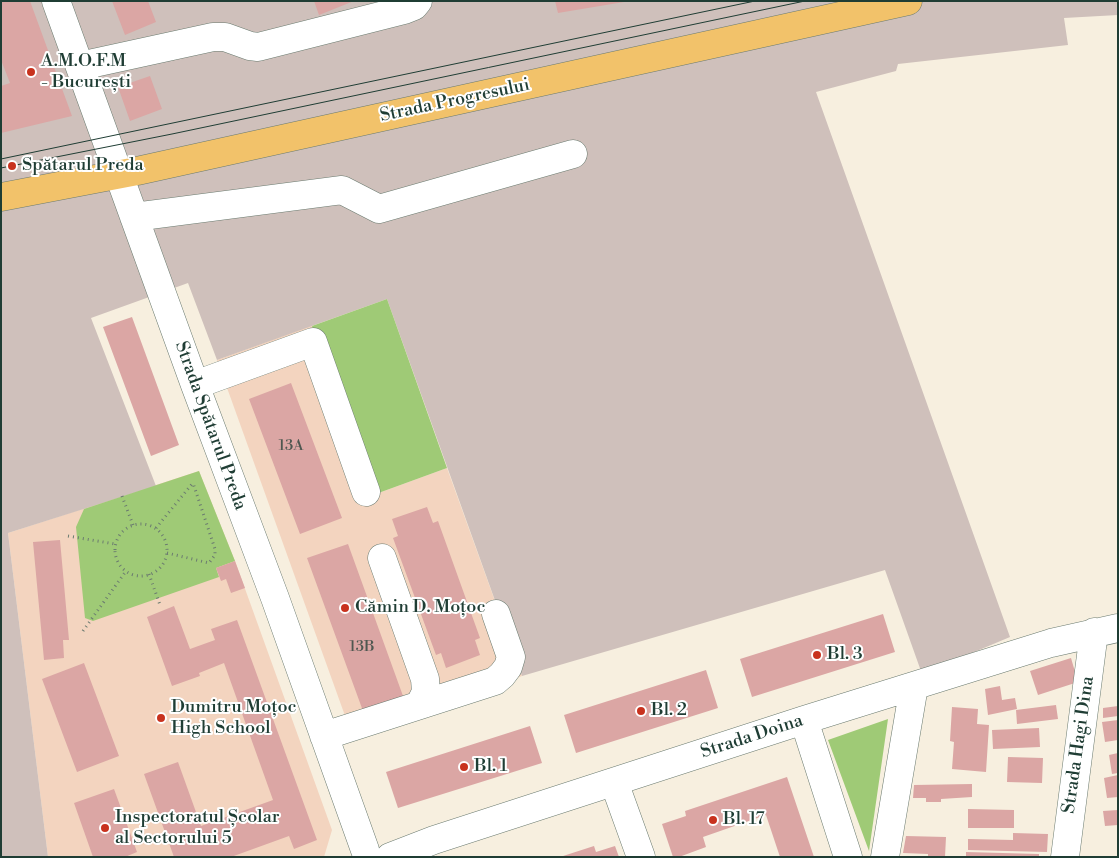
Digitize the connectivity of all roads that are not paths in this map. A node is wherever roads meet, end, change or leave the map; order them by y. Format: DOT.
graph roads {
  1 [pos="56,1"];
  2 [pos="418,1"];
  3 [pos="908,1"];
  4 [pos="80,66"];
  5 [pos="573,154"];
  6 [pos="118,175"];
  7 [pos="1,196"];
  8 [pos="134,217"];
  9 [pos="194,385"];
  10 [pos="366,492"];
  11 [pos="382,558"];
  12 [pos="496,614"];
  13 [pos="1106,630"];
  14 [pos="914,686"];
  15 [pos="420,704"];
  16 [pos="804,720"];
  17 [pos="324,736"];
  18 [pos="614,782"];
  19 [pos="375,855"];
  20 [pos="641,857"];
  21 [pos="848,857"];
  22 [pos="885,857"];
  23 [pos="1064,857"];
  1 -- 4 [label="street, Strada Spătarul Preda"];
  2 -- 4 [label="street"];
  3 -- 6 [label="main road, Strada Progresului"];
  4 -- 6 [label="street, Strada Spătarul Preda"];
  5 -- 8 [label="street"];
  6 -- 7 [label="main road, Strada Progresului"];
  6 -- 8 [label="street, Strada Spătarul Preda"];
  8 -- 9 [label="street, Strada Spătarul Preda"];
  9 -- 10 [label="street"];
  9 -- 17 [label="street, Strada Spătarul Preda"];
  11 -- 15 [label="street"];
  12 -- 15 [label="street"];
  13 -- 14 [label="street, Strada Doina"];
  13 -- 23 [label="street, Strada Hagi Dina"];
  14 -- 16 [label="street, Strada Doina"];
  14 -- 22 [label="street"];
  15 -- 17 [label="street"];
  16 -- 18 [label="street, Strada Doina"];
  16 -- 21 [label="street"];
  17 -- 19 [label="street, Strada Spătarul Preda"];
  18 -- 19 [label="street, Strada Doina"];
  18 -- 20 [label="street"];
}
